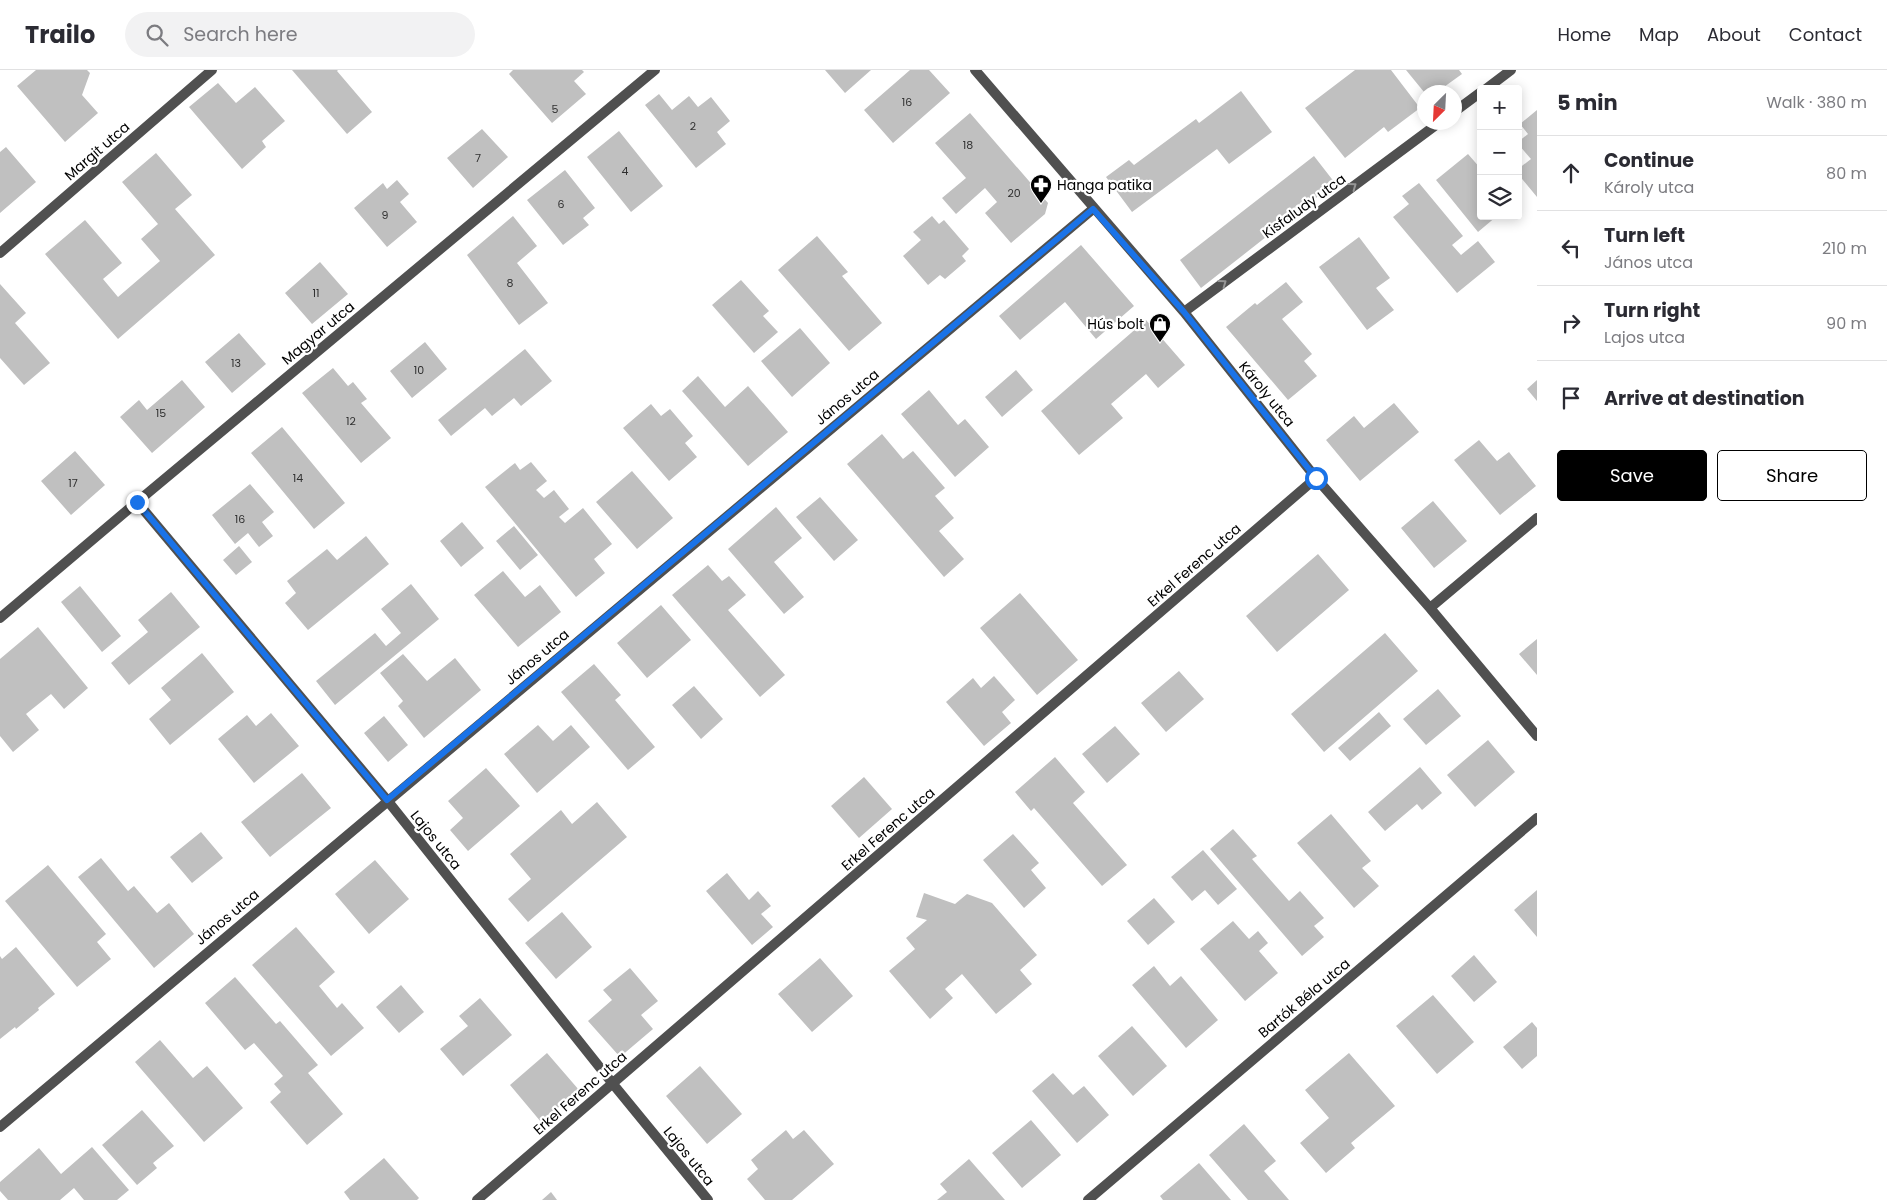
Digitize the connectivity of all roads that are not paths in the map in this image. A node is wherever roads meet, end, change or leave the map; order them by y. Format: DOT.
graph roads {
  1 [pos="212,70"];
  2 [pos="655,70"];
  3 [pos="975,70"];
  4 [pos="1511,70"];
  5 [pos="1491,85"];
  6 [pos="1477,95"];
  7 [pos="1462,106"];
  8 [pos="1429,130"];
  9 [pos="1093,209"];
  10 [pos="0,253"];
  11 [pos="1184,312"];
  12 [pos="1316,478"];
  13 [pos="137,502"];
  14 [pos="1537,518"];
  15 [pos="1430,608"];
  16 [pos="0,618"];
  17 [pos="1537,736"];
  18 [pos="387,800"];
  19 [pos="1537,818"];
  20 [pos="612,1084"];
  21 [pos="0,1127"];
  22 [pos="477,1200"];
  23 [pos="708,1200"];
  24 [pos="1088,1200"];
  1 -- 10 [label="street, Margit utca"];
  2 -- 13 [label="street, Magyar utca"];
  3 -- 9 [label="street, Károly utca"];
  4 -- 5 [label="street"];
  6 -- 7 [label="street"];
  11 -- 8 [label="street, Kisfaludy utca, one-way"];
  9 -- 11 [label="street, Károly utca"];
  9 -- 18 [label="street, János utca"];
  11 -- 12 [label="street, Károly utca"];
  12 -- 15 [label="street, Károly utca"];
  12 -- 20 [label="street, Erkel Ferenc utca"];
  13 -- 16 [label="street, Magyar utca"];
  13 -- 18 [label="street, Lajos utca"];
  14 -- 15 [label="street"];
  15 -- 17 [label="street, Károly utca"];
  18 -- 20 [label="street, Lajos utca"];
  18 -- 21 [label="street, János utca"];
  19 -- 24 [label="street, Bartók Béla utca"];
  20 -- 22 [label="street, Erkel Ferenc utca"];
  20 -- 23 [label="street, Lajos utca"];
}
